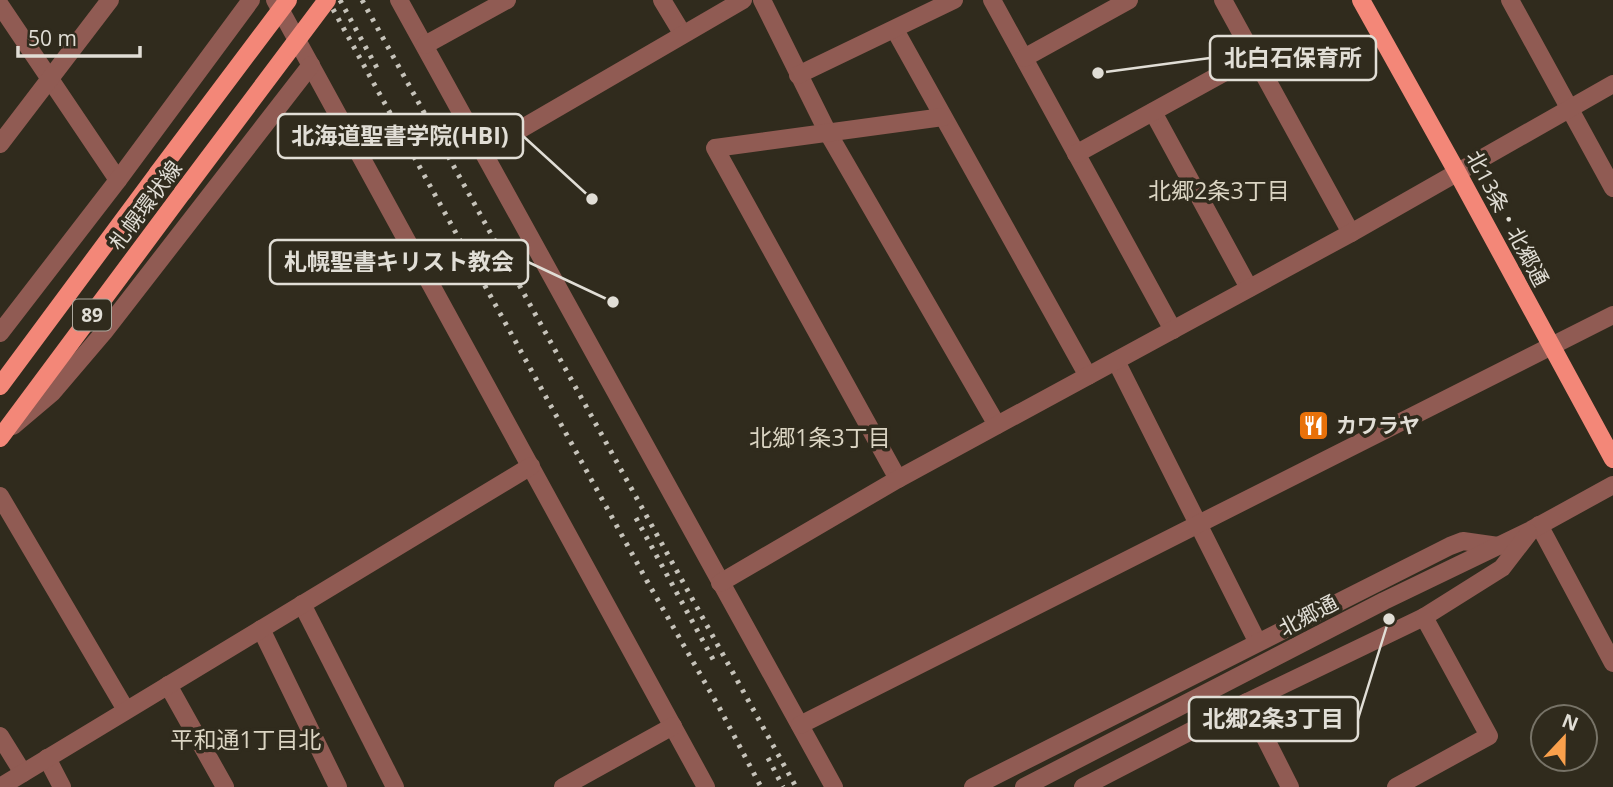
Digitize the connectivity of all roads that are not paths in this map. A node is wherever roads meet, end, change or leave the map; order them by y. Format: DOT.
graph roads {
  1 [pos="110,0"];
  2 [pos="251,0"];
  3 [pos="275,0"];
  4 [pos="288,0"];
  5 [pos="327,0"];
  6 [pos="399,0"];
  7 [pos="507,0"];
  8 [pos="662,0"];
  9 [pos="743,0"];
  10 [pos="762,0"];
  11 [pos="954,0"];
  12 [pos="992,0"];
  13 [pos="1129,0"];
  14 [pos="1223,0"];
  15 [pos="1360,0"];
  16 [pos="1510,0"];
  17 [pos="1,10"];
  18 [pos="895,30"];
  19 [pos="682,33"];
  20 [pos="425,45"];
  21 [pos="1254,56"];
  22 [pos="1024,58"];
  23 [pos="311,65"];
  24 [pos="798,75"];
  25 [pos="49,80"];
  26 [pos="1613,84"];
  27 [pos="1569,108"];
  28 [pos="1153,112"];
  29 [pos="943,117"];
  30 [pos="828,133"];
  31 [pos="0,144"];
  32 [pos="483,151"];
  33 [pos="1076,155"];
  34 [pos="1457,172"];
  35 [pos="118,180"];
  36 [pos="1613,188"];
  37 [pos="1351,233"];
  38 [pos="1249,288"];
  39 [pos="1613,315"];
  40 [pos="1173,330"];
  41 [pos="0,333"];
  42 [pos="1552,348"];
  43 [pos="1116,361"];
  44 [pos="1088,376"];
  45 [pos="0,386"];
  46 [pos="997,425"];
  47 [pos="0,438"];
  48 [pos="1613,459"];
  49 [pos="531,466"];
  50 [pos="898,479"];
  51 [pos="1613,485"];
  52 [pos="0,496"];
  53 [pos="1198,525"];
  54 [pos="1535,528"];
  55 [pos="1498,546"];
  56 [pos="720,583"];
  57 [pos="302,604"];
  58 [pos="1424,617"];
  59 [pos="261,629"];
  60 [pos="1257,641"];
  61 [pos="1613,663"];
  62 [pos="168,685"];
  63 [pos="1247,702"];
  64 [pos="126,710"];
  65 [pos="800,725"];
  66 [pos="673,726"];
  67 [pos="0,736"];
  68 [pos="47,758"];
  69 [pos="23,773"];
  70 [pos="0,787"];
  71 [pos="62,787"];
  72 [pos="225,787"];
  73 [pos="338,787"];
  74 [pos="395,787"];
  75 [pos="563,787"];
  76 [pos="706,787"];
  77 [pos="834,787"];
  78 [pos="973,787"];
  79 [pos="1024,787"];
  80 [pos="1083,787"];
  81 [pos="1290,787"];
  82 [pos="1396,787"];
  1 -- 25 [label="street"];
  2 -- 35 [label="street"];
  3 -- 23 [label="street"];
  4 -- 45 [label="main road, 札幌環状線 / 89, bridge"];
  5 -- 47 [label="main road, 札幌環状線 / 89, bridge"];
  6 -- 20 [label="street"];
  7 -- 20 [label="street"];
  8 -- 19 [label="street"];
  9 -- 19 [label="street"];
  10 -- 24 [label="street"];
  11 -- 18 [label="street"];
  12 -- 22 [label="street"];
  13 -- 22 [label="street"];
  14 -- 21 [label="street"];
  15 -- 34 [label="main road, 北13条・北郷通"];
  16 -- 27 [label="street"];
  17 -- 25 [label="street"];
  18 -- 24 [label="street"];
  18 -- 29 [label="street"];
  19 -- 32 [label="street"];
  20 -- 32 [label="street"];
  21 -- 28 [label="street"];
  21 -- 37 [label="street"];
  22 -- 33 [label="street"];
  23 -- 47 [label="street"];
  23 -- 49 [label="street"];
  24 -- 30 [label="street"];
  25 -- 31 [label="street"];
  25 -- 35 [label="street"];
  26 -- 27 [label="street"];
  27 -- 34 [label="street"];
  27 -- 36 [label="street"];
  28 -- 33 [label="street"];
  28 -- 38 [label="street"];
  29 -- 30 [label="street"];
  29 -- 44 [label="street"];
  30 -- 46 [label="street"];
  30 -- 50 [label="street"];
  32 -- 56 [label="street"];
  33 -- 40 [label="street"];
  34 -- 37 [label="street"];
  34 -- 42 [label="main road, 北13条・北郷通"];
  35 -- 41 [label="street"];
  37 -- 38 [label="street"];
  38 -- 40 [label="street"];
  39 -- 42 [label="street"];
  40 -- 43 [label="street"];
  42 -- 48 [label="main road, 北13条・北郷通"];
  42 -- 53 [label="street"];
  43 -- 44 [label="street"];
  43 -- 53 [label="street"];
  44 -- 46 [label="street"];
  46 -- 50 [label="street"];
  49 -- 57 [label="street"];
  49 -- 66 [label="street"];
  50 -- 56 [label="street"];
  51 -- 54 [label="street, 北郷通"];
  52 -- 64 [label="street"];
  53 -- 60 [label="street"];
  53 -- 65 [label="street"];
  54 -- 55 [label="street, 北郷通"];
  54 -- 58 [label="street"];
  54 -- 61 [label="street"];
  55 -- 60 [label="street"];
  55 -- 79 [label="street, 北郷通"];
  56 -- 65 [label="street"];
  57 -- 59 [label="street"];
  57 -- 74 [label="street"];
  58 -- 63 [label="street"];
  58 -- 82 [label="street"];
  59 -- 62 [label="street"];
  59 -- 73 [label="street"];
  60 -- 78 [label="street"];
  62 -- 64 [label="street"];
  62 -- 72 [label="street"];
  63 -- 80 [label="street"];
  63 -- 81 [label="street"];
  64 -- 68 [label="street"];
  65 -- 77 [label="street"];
  66 -- 75 [label="street"];
  66 -- 76 [label="street"];
  67 -- 69 [label="street"];
  68 -- 69 [label="street"];
  68 -- 71 [label="street"];
  69 -- 70 [label="street"];
}
